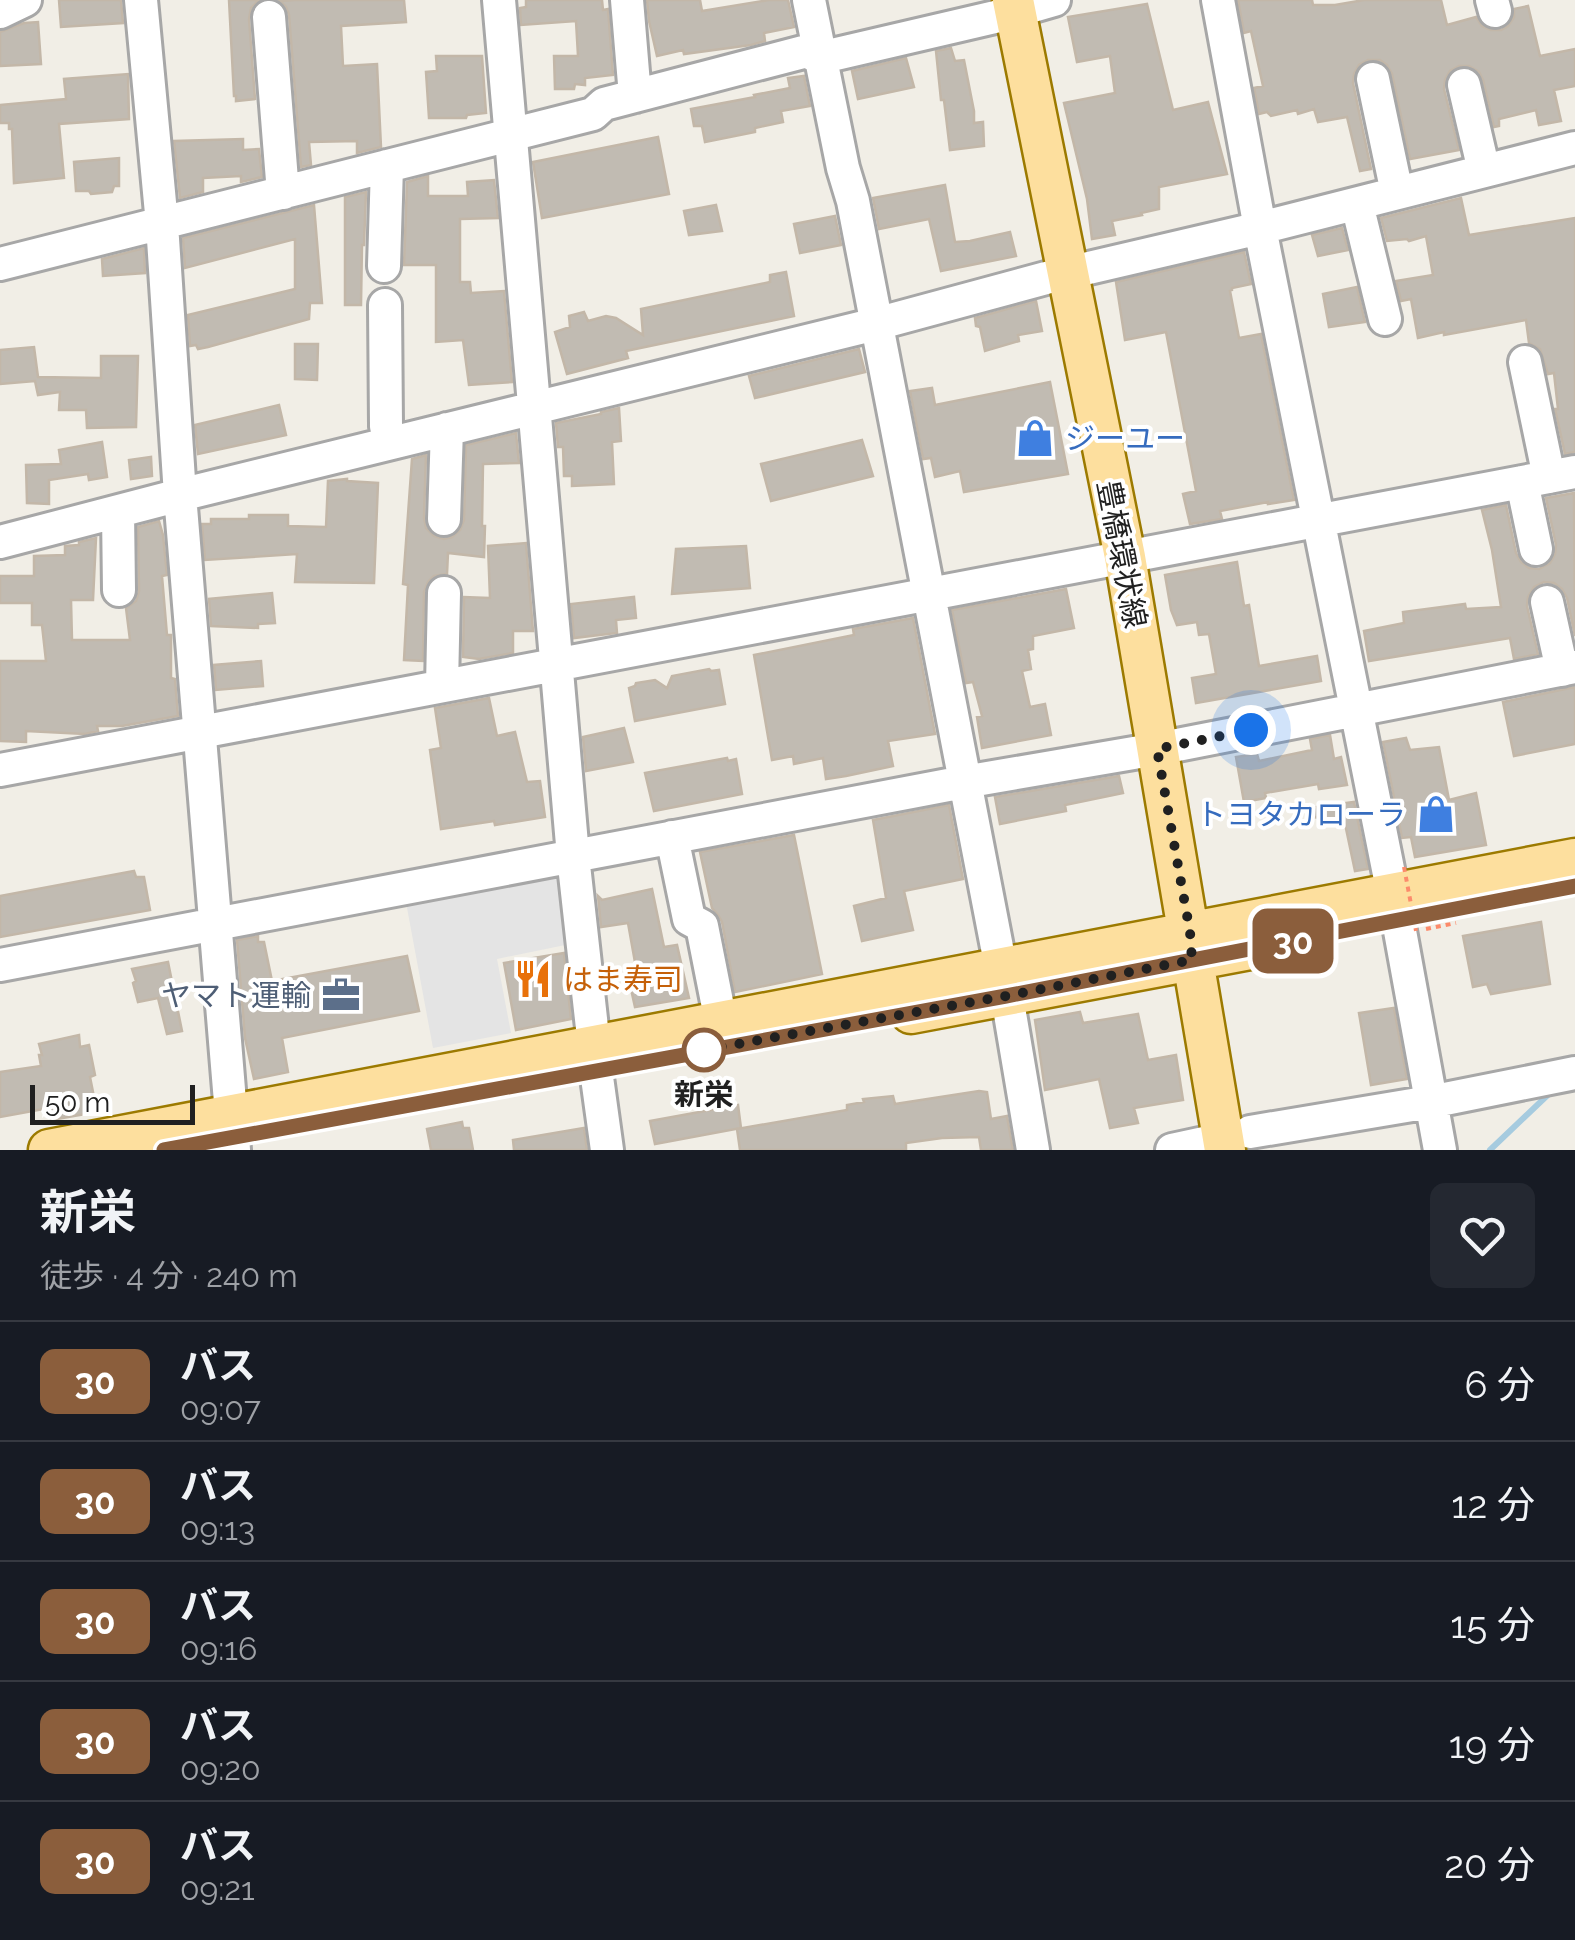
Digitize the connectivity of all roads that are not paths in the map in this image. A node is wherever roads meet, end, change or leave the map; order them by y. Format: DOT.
graph roads {
  1 [pos="26,0"];
  2 [pos="141,0"];
  3 [pos="498,0"];
  4 [pos="627,0"];
  5 [pos="809,0"];
  6 [pos="1054,0"];
  7 [pos="1218,0"];
  8 [pos="1014,5"];
  9 [pos="0,12"];
  10 [pos="268,17"];
  11 [pos="819,58"];
  12 [pos="1373,78"];
  13 [pos="1464,85"];
  14 [pos="635,96"];
  15 [pos="509,134"];
  16 [pos="1575,148"];
  17 [pos="387,166"];
  18 [pos="1484,171"];
  19 [pos="283,193"];
  20 [pos="1397,194"];
  21 [pos="1357,204"];
  22 [pos="162,224"];
  23 [pos="1260,228"];
  24 [pos="0,264"];
  25 [pos="384,266"];
  26 [pos="1066,274"];
  27 [pos="385,305"];
  28 [pos="1384,319"];
  29 [pos="876,324"];
  30 [pos="1524,362"];
  31 [pos="534,408"];
  32 [pos="447,429"];
  33 [pos="390,443"];
  34 [pos="1549,477"];
  35 [pos="180,496"];
  36 [pos="118,512"];
  37 [pos="444,519"];
  38 [pos="1319,520"];
  39 [pos="0,542"];
  40 [pos="1536,549"];
  41 [pos="1125,557"];
  42 [pos="119,590"];
  43 [pos="444,592"];
  44 [pos="928,596"];
  45 [pos="1547,602"];
  46 [pos="557,665"];
  47 [pos="1569,669"];
  48 [pos="442,686"];
  49 [pos="1357,708"];
  50 [pos="199,732"];
  51 [pos="1157,749"];
  52 [pos="0,770"];
  53 [pos="964,782"];
  54 [pos="672,837"];
  55 [pos="573,856"];
  56 [pos="1575,860"];
  57 [pos="1575,886"];
  58 [pos="1398,894"];
  59 [pos="214,923"];
  60 [pos="1200,949"];
  61 [pos="0,965"];
  62 [pos="1004,982"];
  63 [pos="721,1022"];
  64 [pos="595,1058"];
  65 [pos="1575,1074"];
  66 [pos="1430,1102"];
  67 [pos="233,1134"];
  68 [pos="1238,1143"];
  69 [pos="49,1150"];
  70 [pos="164,1150"];
  71 [pos="607,1150"];
  72 [pos="1033,1150"];
  73 [pos="1172,1150"];
  74 [pos="1440,1150"];
  1 -- 9 [label="street"];
  2 -- 22 [label="street"];
  3 -- 15 [label="street"];
  4 -- 14 [label="street"];
  5 -- 11 [label="street"];
  6 -- 8 [label="street"];
  7 -- 23 [label="street"];
  8 -- 11 [label="street"];
  8 -- 26 [label="main road, 豊橋環状線"];
  10 -- 19 [label="street"];
  11 -- 14 [label="street"];
  11 -- 29 [label="street"];
  12 -- 20 [label="street"];
  13 -- 18 [label="street"];
  14 -- 15 [label="street"];
  15 -- 17 [label="street"];
  15 -- 31 [label="street"];
  16 -- 18 [label="street"];
  17 -- 19 [label="street"];
  17 -- 25 [label="street"];
  18 -- 20 [label="street"];
  19 -- 22 [label="street"];
  20 -- 21 [label="street"];
  21 -- 23 [label="street"];
  21 -- 28 [label="street"];
  22 -- 24 [label="street"];
  22 -- 35 [label="street"];
  23 -- 26 [label="street"];
  23 -- 38 [label="street"];
  26 -- 29 [label="street"];
  26 -- 41 [label="main road, 豊橋環状線"];
  27 -- 33 [label="street"];
  29 -- 31 [label="street"];
  29 -- 44 [label="street"];
  30 -- 34 [label="street"];
  31 -- 32 [label="street"];
  31 -- 46 [label="street"];
  32 -- 33 [label="street"];
  32 -- 37 [label="street"];
  33 -- 35 [label="street"];
  34 -- 38 [label="street"];
  34 -- 40 [label="street"];
  35 -- 36 [label="street"];
  35 -- 50 [label="street"];
  36 -- 39 [label="street"];
  36 -- 42 [label="street"];
  38 -- 41 [label="street"];
  38 -- 49 [label="street"];
  41 -- 44 [label="street"];
  41 -- 51 [label="main road, 豊橋環状線"];
  43 -- 48 [label="street"];
  44 -- 46 [label="street"];
  44 -- 53 [label="street"];
  45 -- 47 [label="street"];
  46 -- 48 [label="street"];
  46 -- 55 [label="street"];
  47 -- 49 [label="street"];
  48 -- 50 [label="street"];
  49 -- 51 [label="street"];
  49 -- 58 [label="street"];
  50 -- 52 [label="street"];
  50 -- 59 [label="street"];
  51 -- 53 [label="street"];
  51 -- 60 [label="main road, 豊橋環状線"];
  53 -- 54 [label="street"];
  53 -- 62 [label="street"];
  54 -- 55 [label="street"];
  54 -- 63 [label="street"];
  55 -- 59 [label="street"];
  55 -- 64 [label="street"];
  56 -- 58 [label="main road"];
  57 -- 58 [label="main road"];
  58 -- 60 [label="main road"];
  58 -- 66 [label="street"];
  59 -- 61 [label="street"];
  59 -- 67 [label="street"];
  60 -- 62 [label="main road"];
  60 -- 68 [label="main road, 豊橋環状線"];
  62 -- 63 [label="main road"];
  62 -- 64 [label="main road"];
  62 -- 72 [label="street"];
  63 -- 64 [label="main road"];
  64 -- 67 [label="main road"];
  64 -- 71 [label="street"];
  65 -- 66 [label="street"];
  66 -- 68 [label="street"];
  66 -- 74 [label="street"];
  67 -- 69 [label="main road"];
  67 -- 70 [label="main road"];
  68 -- 73 [label="street"];
}
